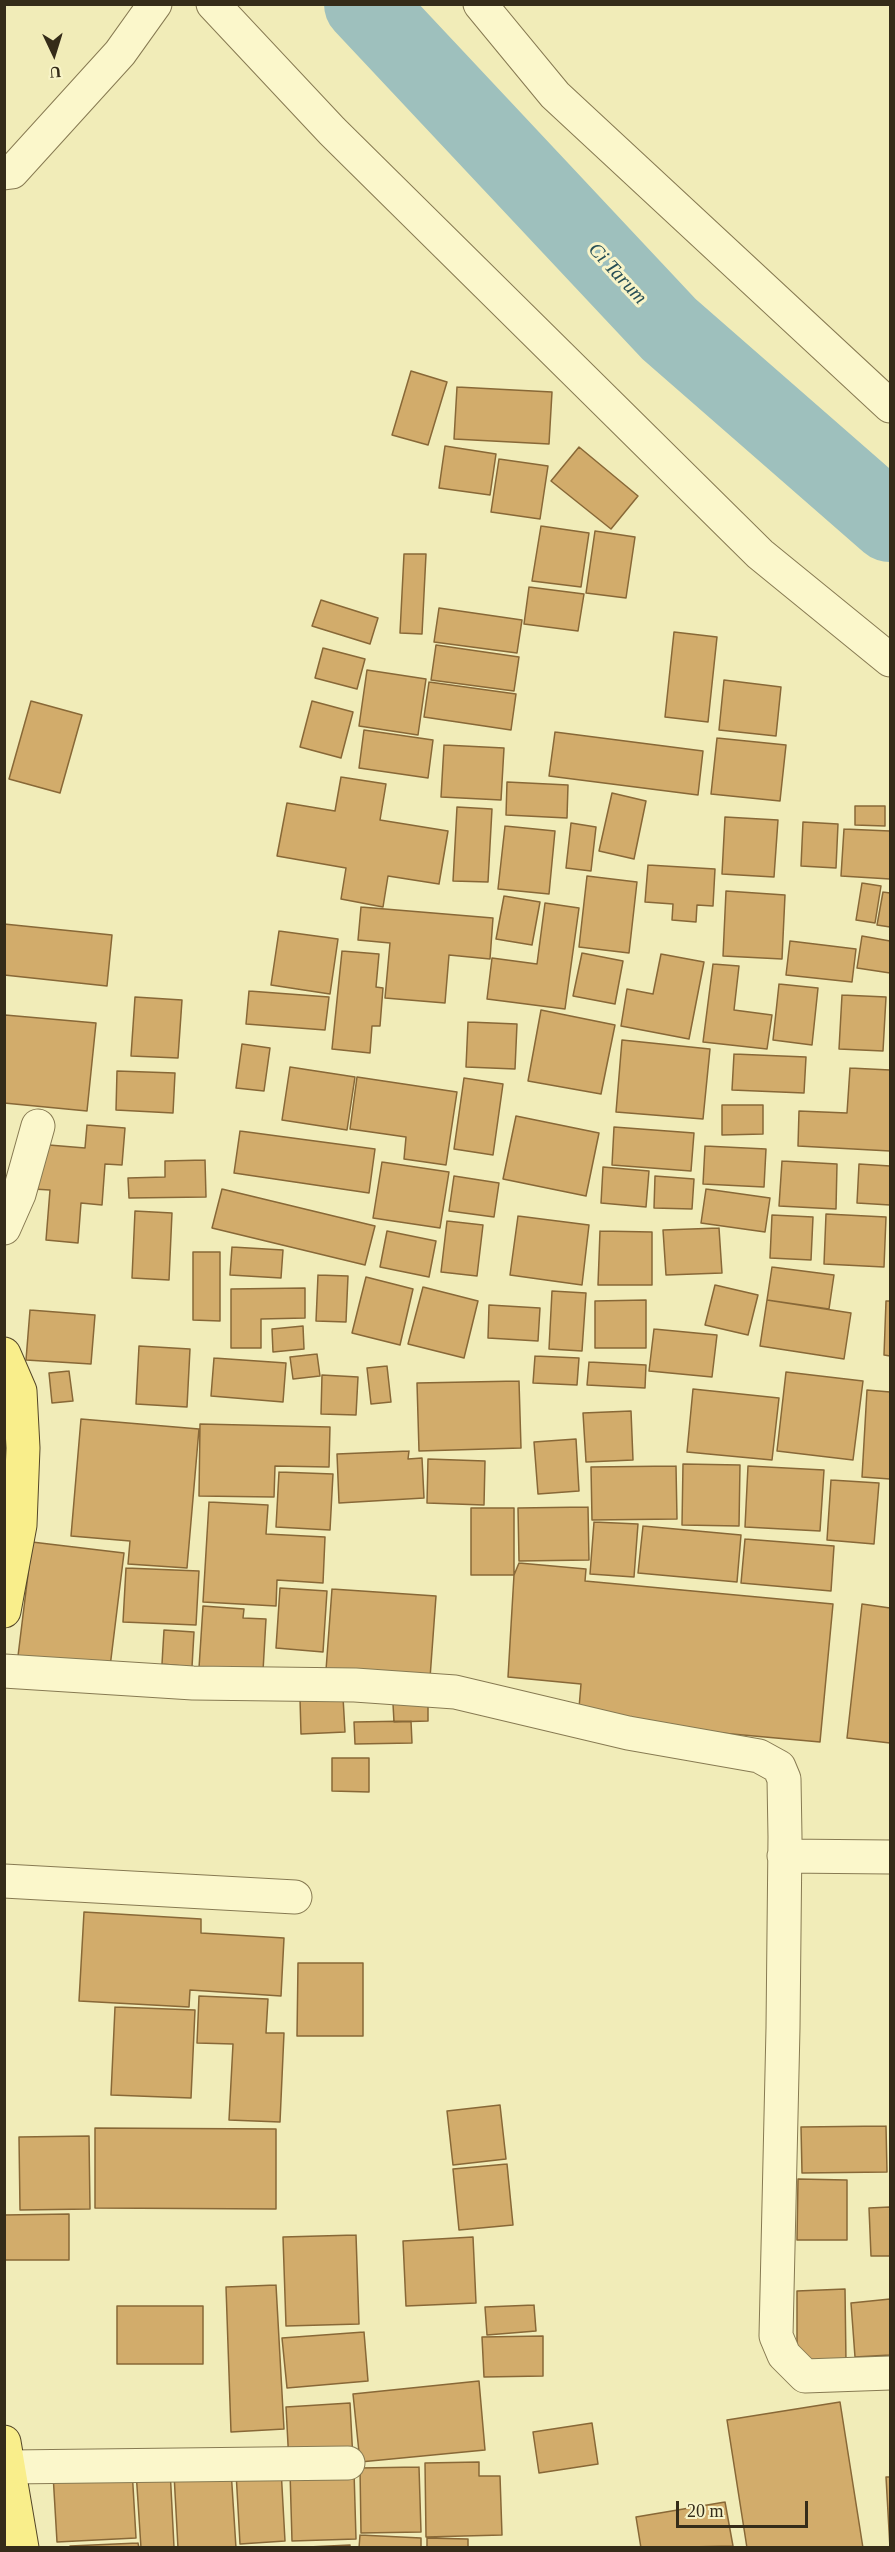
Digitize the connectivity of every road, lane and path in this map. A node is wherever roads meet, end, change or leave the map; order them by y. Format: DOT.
graph roads {
  1 [pos="155,4"];
  2 [pos="213,4"];
  3 [pos="480,4"];
  4 [pos="4,173"];
  5 [pos="891,406"];
  6 [pos="891,660"];
  7 [pos="38,1126"];
  8 [pos="4,1228"];
  9 [pos="4,1354"];
  10 [pos="4,1611"];
  11 [pos="4,1671"];
  12 [pos="784,1856"];
  13 [pos="891,1857"];
  14 [pos="4,1881"];
  15 [pos="295,1897"];
  16 [pos="891,2373"];
  17 [pos="7,2454"];
  18 [pos="348,2463"];
  19 [pos="22,2547"];
  1 -- 4 [label="street"];
  2 -- 6 [label="street"];
  3 -- 5 [label="street"];
  7 -- 8 [label="street"];
  9 -- 10 [label="main road"];
  11 -- 12 [label="street"];
  12 -- 13 [label="street"];
  12 -- 16 [label="street"];
  14 -- 15 [label="street"];
  17 -- 18 [label="street"];
  17 -- 19 [label="main road"];
}
